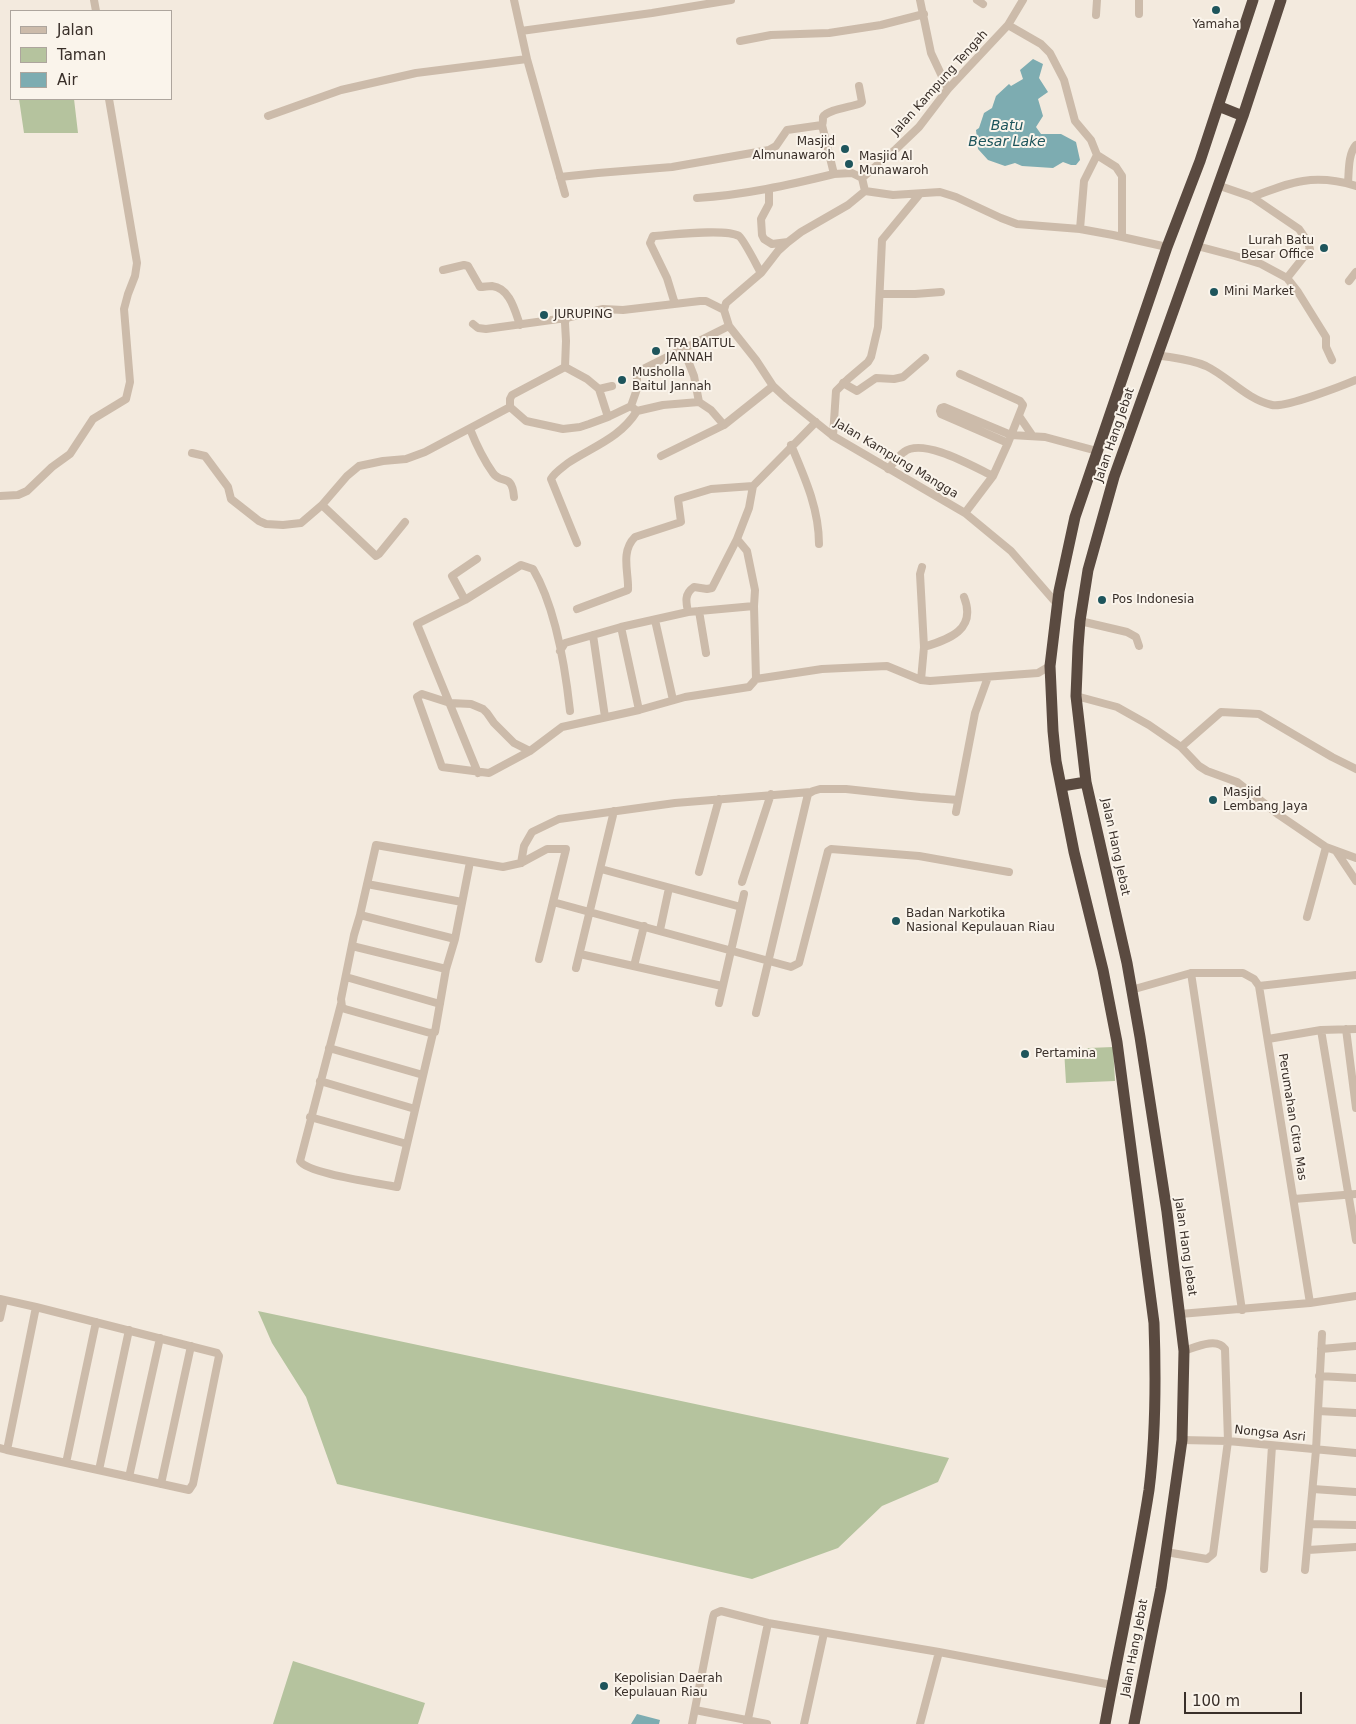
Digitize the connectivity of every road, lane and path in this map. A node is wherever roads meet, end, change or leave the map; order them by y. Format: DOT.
graph roads {
  1 [pos="514,0"];
  2 [pos="731,0"];
  3 [pos="920,0"];
  4 [pos="1023,0"];
  5 [pos="1096,0"];
  6 [pos="1139,0"];
  7 [pos="1253,0"];
  8 [pos="1282,0"];
  9 [pos="924,14"];
  10 [pos="1139,14"];
  11 [pos="1096,15"];
  12 [pos="1008,25"];
  13 [pos="521,31"];
  14 [pos="740,41"];
  15 [pos="527,59"];
  16 [pos="859,86"];
  17 [pos="948,89"];
  18 [pos="109,100"];
  19 [pos="1218,106"];
  20 [pos="268,116"];
  21 [pos="1243,116"];
  22 [pos="822,125"];
  23 [pos="1356,145"];
  24 [pos="1097,155"];
  25 [pos="834,174"];
  26 [pos="560,177"];
  27 [pos="862,178"];
  28 [pos="1217,185"];
  29 [pos="1352,185"];
  30 [pos="768,190"];
  31 [pos="865,191"];
  32 [pos="565,194"];
  33 [pos="919,195"];
  34 [pos="1252,197"];
  35 [pos="697,198"];
  36 [pos="1080,229"];
  37 [pos="1122,236"];
  38 [pos="788,242"];
  39 [pos="1196,246"];
  40 [pos="1167,247"];
  41 [pos="443,270"];
  42 [pos="1356,272"];
  43 [pos="761,273"];
  44 [pos="1287,278"];
  45 [pos="1348,281"];
  46 [pos="941,292"];
  47 [pos="880,294"];
  48 [pos="675,304"];
  49 [pos="724,310"];
  50 [pos="566,318"];
  51 [pos="473,324"];
  52 [pos="520,325"];
  53 [pos="729,326"];
  54 [pos="683,348"];
  55 [pos="1157,354"];
  56 [pos="925,358"];
  57 [pos="1332,360"];
  58 [pos="565,367"];
  59 [pos="960,374"];
  60 [pos="1356,380"];
  61 [pos="843,383"];
  62 [pos="612,386"];
  63 [pos="773,386"];
  64 [pos="599,389"];
  65 [pos="699,402"];
  66 [pos="510,407"];
  67 [pos="634,409"];
  68 [pos="1019,416"];
  69 [pos="608,418"];
  70 [pos="816,422"];
  71 [pos="724,425"];
  72 [pos="470,429"];
  73 [pos="833,436"];
  74 [pos="1032,436"];
  75 [pos="1010,439"];
  76 [pos="791,446"];
  77 [pos="1097,451"];
  78 [pos="192,453"];
  79 [pos="661,456"];
  80 [pos="888,469"];
  81 [pos="993,476"];
  82 [pos="753,486"];
  83 [pos="0,496"];
  84 [pos="514,497"];
  85 [pos="322,505"];
  86 [pos="965,513"];
  87 [pos="405,522"];
  88 [pos="737,539"];
  89 [pos="577,543"];
  90 [pos="819,544"];
  91 [pos="477,559"];
  92 [pos="922,567"];
  93 [pos="964,597"];
  94 [pos="465,600"];
  95 [pos="1057,604"];
  96 [pos="754,606"];
  97 [pos="576,609"];
  98 [pos="698,611"];
  99 [pos="688,612"];
  100 [pos="655,620"];
  101 [pos="1080,621"];
  102 [pos="621,627"];
  103 [pos="593,635"];
  104 [pos="1139,646"];
  105 [pos="924,647"];
  106 [pos="560,651"];
  107 [pos="706,654"];
  108 [pos="1050,666"];
  109 [pos="988,677"];
  110 [pos="756,679"];
  111 [pos="921,680"];
  112 [pos="1076,696"];
  113 [pos="673,700"];
  114 [pos="450,703"];
  115 [pos="638,710"];
  116 [pos="570,711"];
  117 [pos="604,717"];
  118 [pos="1181,747"];
  119 [pos="530,751"];
  120 [pos="1356,769"];
  121 [pos="478,773"];
  122 [pos="1086,782"];
  123 [pos="1062,786"];
  124 [pos="810,792"];
  125 [pos="771,794"];
  126 [pos="719,799"];
  127 [pos="958,800"];
  128 [pos="614,811"];
  129 [pos="956,812"];
  130 [pos="1326,847"];
  131 [pos="1336,851"];
  132 [pos="1356,858"];
  133 [pos="470,862"];
  134 [pos="521,863"];
  135 [pos="601,869"];
  136 [pos="699,872"];
  137 [pos="1009,872"];
  138 [pos="1356,881"];
  139 [pos="742,882"];
  140 [pos="367,884"];
  141 [pos="669,888"];
  142 [pos="744,894"];
  143 [pos="462,902"];
  144 [pos="553,902"];
  145 [pos="741,907"];
  146 [pos="590,912"];
  147 [pos="360,915"];
  148 [pos="1307,916"];
  149 [pos="644,926"];
  150 [pos="660,930"];
  151 [pos="455,939"];
  152 [pos="352,946"];
  153 [pos="731,949"];
  154 [pos="580,954"];
  155 [pos="539,959"];
  156 [pos="768,962"];
  157 [pos="634,966"];
  158 [pos="576,968"];
  159 [pos="446,969"];
  160 [pos="1191,973"];
  161 [pos="1356,976"];
  162 [pos="346,977"];
  163 [pos="722,986"];
  164 [pos="1259,986"];
  165 [pos="1132,990"];
  166 [pos="719,1003"];
  167 [pos="341,1004"];
  168 [pos="440,1004"];
  169 [pos="756,1013"];
  170 [pos="1356,1029"];
  171 [pos="1321,1030"];
  172 [pos="1346,1030"];
  173 [pos="433,1033"];
  174 [pos="1268,1039"];
  175 [pos="329,1048"];
  176 [pos="423,1076"];
  177 [pos="320,1081"];
  178 [pos="1356,1108"];
  179 [pos="415,1109"];
  180 [pos="310,1117"];
  181 [pos="407,1144"];
  182 [pos="1352,1194"];
  183 [pos="1294,1199"];
  184 [pos="1356,1240"];
  185 [pos="1356,1296"];
  186 [pos="2,1299"];
  187 [pos="1310,1303"];
  188 [pos="36,1307"];
  189 [pos="1242,1310"];
  190 [pos="1180,1314"];
  191 [pos="0,1318"];
  192 [pos="96,1322"];
  193 [pos="129,1330"];
  194 [pos="1322,1334"];
  195 [pos="160,1338"];
  196 [pos="191,1346"];
  197 [pos="1356,1346"];
  198 [pos="1321,1349"];
  199 [pos="1184,1350"];
  200 [pos="1320,1376"];
  201 [pos="1356,1378"];
  202 [pos="1318,1412"];
  203 [pos="1356,1413"];
  204 [pos="1182,1440"];
  205 [pos="1228,1441"];
  206 [pos="1272,1446"];
  207 [pos="3,1449"];
  208 [pos="1316,1450"];
  209 [pos="1356,1453"];
  210 [pos="66,1463"];
  211 [pos="99,1470"];
  212 [pos="129,1477"];
  213 [pos="161,1484"];
  214 [pos="1313,1489"];
  215 [pos="1356,1492"];
  216 [pos="1310,1524"];
  217 [pos="1356,1525"];
  218 [pos="1356,1547"];
  219 [pos="1308,1550"];
  220 [pos="1166,1552"];
  221 [pos="1264,1570"];
  222 [pos="1305,1570"];
  223 [pos="768,1623"];
  224 [pos="824,1633"];
  225 [pos="938,1652"];
  226 [pos="1112,1685"];
  227 [pos="695,1710"];
  228 [pos="747,1723"];
  229 [pos="692,1724"];
  230 [pos="767,1724"];
  231 [pos="804,1724"];
  232 [pos="920,1724"];
  233 [pos="1105,1724"];
  234 [pos="1134,1724"];
  1 -- 13 [label="street"];
  2 -- 13 [label="street"];
  3 -- 9 [label="street"];
  4 -- 12 [label="street, Jalan Kampung Tengah"];
  5 -- 11 [label="street"];
  6 -- 10 [label="street"];
  7 -- 19 [label="highway"];
  8 -- 21 [label="highway, Jalan Hang Jebat"];
  9 -- 14 [label="street"];
  9 -- 17 [label="street"];
  12 -- 17 [label="street, Jalan Kampung Tengah"];
  12 -- 24 [label="street"];
  13 -- 15 [label="street"];
  15 -- 20 [label="street"];
  15 -- 26 [label="street"];
  16 -- 22 [label="street"];
  17 -- 27 [label="street, Jalan Kampung Tengah"];
  18 -- 83 [label="street"];
  19 -- 21 [label="highway"];
  19 -- 40 [label="highway"];
  21 -- 28 [label="highway, Jalan Hang Jebat"];
  22 -- 25 [label="street"];
  22 -- 26 [label="street"];
  23 -- 29 [label="street"];
  24 -- 36 [label="street"];
  24 -- 37 [label="street"];
  25 -- 27 [label="street"];
  25 -- 30 [label="street"];
  26 -- 32 [label="street"];
  27 -- 31 [label="street"];
  28 -- 34 [label="street"];
  28 -- 39 [label="highway, Jalan Hang Jebat"];
  29 -- 34 [label="street"];
  30 -- 35 [label="street"];
  30 -- 38 [label="street"];
  31 -- 33 [label="street"];
  31 -- 38 [label="street"];
  33 -- 36 [label="street"];
  33 -- 47 [label="street"];
  34 -- 44 [label="street"];
  36 -- 37 [label="street"];
  37 -- 40 [label="street"];
  38 -- 43 [label="street"];
  39 -- 44 [label="street"];
  39 -- 55 [label="highway, Jalan Hang Jebat"];
  40 -- 77 [label="highway"];
  41 -- 52 [label="street"];
  42 -- 45 [label="street"];
  43 -- 48 [label="street"];
  43 -- 49 [label="street"];
  44 -- 57 [label="street"];
  46 -- 47 [label="street"];
  47 -- 61 [label="street"];
  48 -- 49 [label="street"];
  48 -- 50 [label="street"];
  49 -- 53 [label="street"];
  50 -- 52 [label="street"];
  50 -- 58 [label="street"];
  51 -- 52 [label="street"];
  53 -- 54 [label="street"];
  53 -- 63 [label="street, Jalan Kampung Mangga"];
  54 -- 65 [label="street"];
  54 -- 67 [label="street"];
  55 -- 60 [label="street"];
  55 -- 101 [label="highway, Jalan Hang Jebat"];
  56 -- 61 [label="street"];
  58 -- 64 [label="street"];
  58 -- 66 [label="street"];
  59 -- 68 [label="street"];
  61 -- 73 [label="street"];
  62 -- 64 [label="street"];
  63 -- 70 [label="street, Jalan Kampung Mangga"];
  63 -- 71 [label="street"];
  64 -- 69 [label="street"];
  65 -- 67 [label="street"];
  65 -- 71 [label="street"];
  66 -- 69 [label="street"];
  66 -- 72 [label="street"];
  67 -- 69 [label="street"];
  67 -- 89 [label="street"];
  68 -- 74 [label="street"];
  68 -- 75 [label="street"];
  70 -- 73 [label="street, Jalan Kampung Mangga"];
  70 -- 76 [label="street"];
  71 -- 79 [label="street"];
  72 -- 84 [label="street"];
  72 -- 85 [label="street"];
  73 -- 80 [label="street, Jalan Kampung Mangga"];
  74 -- 75 [label="street"];
  74 -- 77 [label="street"];
  75 -- 75 [label="street"];
  75 -- 81 [label="street"];
  76 -- 82 [label="street"];
  76 -- 90 [label="street"];
  77 -- 95 [label="highway"];
  78 -- 85 [label="street"];
  80 -- 81 [label="street"];
  80 -- 86 [label="street, Jalan Kampung Mangga"];
  81 -- 86 [label="street"];
  82 -- 88 [label="street"];
  82 -- 97 [label="street"];
  85 -- 87 [label="street"];
  86 -- 95 [label="street, Jalan Kampung Mangga"];
  88 -- 96 [label="street"];
  88 -- 99 [label="street"];
  91 -- 94 [label="street"];
  92 -- 105 [label="street"];
  93 -- 105 [label="street"];
  94 -- 106 [label="street"];
  94 -- 114 [label="street"];
  95 -- 108 [label="highway"];
  96 -- 98 [label="street"];
  96 -- 110 [label="street"];
  98 -- 99 [label="street"];
  98 -- 107 [label="street"];
  99 -- 100 [label="street"];
  100 -- 102 [label="street"];
  100 -- 113 [label="street"];
  101 -- 104 [label="street"];
  101 -- 112 [label="highway, Jalan Hang Jebat"];
  102 -- 103 [label="street"];
  102 -- 115 [label="street"];
  103 -- 106 [label="street"];
  103 -- 117 [label="street"];
  105 -- 111 [label="street"];
  106 -- 116 [label="street"];
  108 -- 109 [label="street"];
  108 -- 123 [label="highway"];
  109 -- 111 [label="street"];
  109 -- 127 [label="street"];
  110 -- 111 [label="street"];
  110 -- 113 [label="street"];
  112 -- 118 [label="street"];
  112 -- 122 [label="highway, Jalan Hang Jebat"];
  113 -- 115 [label="street"];
  114 -- 119 [label="street"];
  114 -- 121 [label="street"];
  114 -- 121 [label="street"];
  115 -- 117 [label="street"];
  117 -- 119 [label="street"];
  118 -- 120 [label="street"];
  118 -- 130 [label="street"];
  119 -- 121 [label="street"];
  122 -- 123 [label="highway"];
  122 -- 165 [label="highway, Jalan Hang Jebat"];
  123 -- 226 [label="highway"];
  124 -- 125 [label="street"];
  124 -- 127 [label="street"];
  124 -- 156 [label="street"];
  125 -- 126 [label="street"];
  125 -- 139 [label="street"];
  126 -- 128 [label="street"];
  126 -- 136 [label="street"];
  127 -- 129 [label="street"];
  128 -- 134 [label="street"];
  128 -- 135 [label="street"];
  130 -- 131 [label="street"];
  130 -- 148 [label="street"];
  131 -- 132 [label="street"];
  131 -- 138 [label="street"];
  133 -- 134 [label="street"];
  133 -- 140 [label="street"];
  133 -- 143 [label="street"];
  134 -- 144 [label="street"];
  135 -- 141 [label="street"];
  135 -- 146 [label="street"];
  137 -- 156 [label="street"];
  140 -- 143 [label="street"];
  140 -- 147 [label="street"];
  141 -- 145 [label="street"];
  141 -- 150 [label="street"];
  142 -- 145 [label="street"];
  143 -- 151 [label="street"];
  144 -- 146 [label="street"];
  144 -- 155 [label="street"];
  145 -- 153 [label="street"];
  146 -- 149 [label="street"];
  146 -- 154 [label="street"];
  147 -- 151 [label="street"];
  147 -- 152 [label="street"];
  149 -- 150 [label="street"];
  149 -- 157 [label="street"];
  150 -- 153 [label="street"];
  151 -- 159 [label="street"];
  152 -- 159 [label="street"];
  152 -- 162 [label="street"];
  153 -- 156 [label="street"];
  153 -- 163 [label="street"];
  154 -- 157 [label="street"];
  154 -- 158 [label="street"];
  156 -- 169 [label="street"];
  157 -- 163 [label="street"];
  159 -- 168 [label="street"];
  160 -- 164 [label="street"];
  160 -- 165 [label="street"];
  160 -- 189 [label="street"];
  161 -- 164 [label="street"];
  162 -- 167 [label="street"];
  162 -- 168 [label="street"];
  163 -- 166 [label="street"];
  164 -- 174 [label="street, Perumahan Citra Mas"];
  165 -- 190 [label="highway, Jalan Hang Jebat"];
  167 -- 173 [label="street"];
  167 -- 175 [label="street"];
  168 -- 173 [label="street"];
  170 -- 172 [label="street, Perumahan Citra Mas"];
  171 -- 172 [label="street, Perumahan Citra Mas"];
  171 -- 174 [label="street, Perumahan Citra Mas"];
  171 -- 182 [label="street"];
  172 -- 178 [label="street"];
  173 -- 176 [label="street"];
  174 -- 183 [label="street, Perumahan Citra Mas"];
  175 -- 176 [label="street"];
  175 -- 177 [label="street"];
  176 -- 179 [label="street"];
  177 -- 179 [label="street"];
  177 -- 180 [label="street"];
  179 -- 181 [label="street"];
  180 -- 181 [label="street"];
  180 -- 181 [label="street"];
  182 -- 183 [label="street, Perumahan Citra Mas"];
  182 -- 184 [label="street"];
  183 -- 187 [label="street, Perumahan Citra Mas"];
  185 -- 187 [label="street"];
  186 -- 188 [label="street"];
  186 -- 191 [label="street"];
  187 -- 189 [label="street"];
  188 -- 192 [label="street"];
  188 -- 207 [label="street"];
  189 -- 190 [label="street"];
  190 -- 199 [label="highway, Jalan Hang Jebat"];
  192 -- 193 [label="street"];
  192 -- 210 [label="street"];
  193 -- 195 [label="street"];
  193 -- 211 [label="street"];
  194 -- 198 [label="street"];
  195 -- 196 [label="street"];
  195 -- 212 [label="street"];
  196 -- 213 [label="street"];
  196 -- 213 [label="street"];
  197 -- 198 [label="street"];
  198 -- 200 [label="street"];
  199 -- 204 [label="highway, Jalan Hang Jebat"];
  199 -- 205 [label="street"];
  200 -- 201 [label="street"];
  200 -- 202 [label="street"];
  202 -- 203 [label="street"];
  202 -- 208 [label="street"];
  204 -- 205 [label="street, Nongsa Asri"];
  204 -- 220 [label="highway, Jalan Hang Jebat"];
  205 -- 206 [label="street, Nongsa Asri"];
  205 -- 220 [label="street"];
  206 -- 208 [label="street, Nongsa Asri"];
  206 -- 221 [label="street"];
  207 -- 210 [label="street"];
  208 -- 209 [label="street, Nongsa Asri"];
  208 -- 214 [label="street"];
  210 -- 211 [label="street"];
  211 -- 212 [label="street"];
  212 -- 213 [label="street"];
  214 -- 215 [label="street"];
  214 -- 216 [label="street"];
  216 -- 217 [label="street"];
  216 -- 219 [label="street"];
  218 -- 219 [label="street"];
  219 -- 222 [label="street"];
  220 -- 234 [label="highway, Jalan Hang Jebat"];
  223 -- 224 [label="street"];
  223 -- 227 [label="street"];
  223 -- 228 [label="street"];
  224 -- 225 [label="street"];
  224 -- 231 [label="street"];
  225 -- 226 [label="street"];
  225 -- 232 [label="street"];
  226 -- 233 [label="highway"];
  227 -- 228 [label="street"];
  227 -- 229 [label="street"];
  228 -- 230 [label="street"];
}
